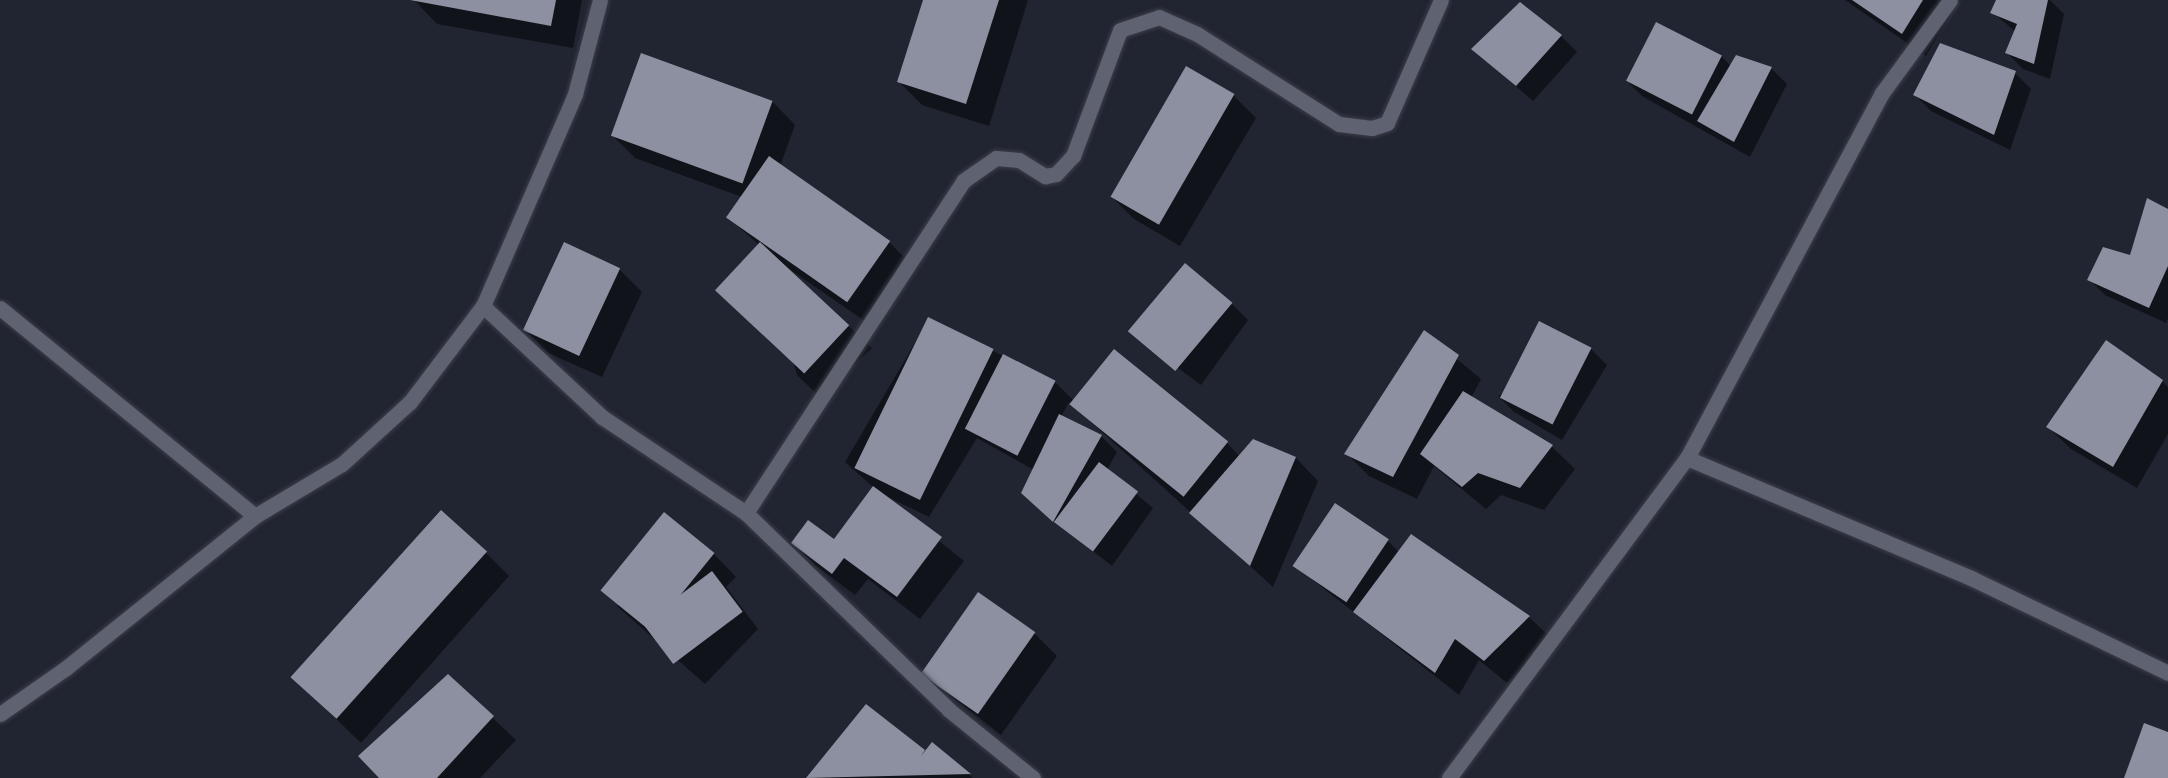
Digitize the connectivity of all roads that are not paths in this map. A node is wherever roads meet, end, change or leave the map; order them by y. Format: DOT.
graph roads {
  1 [pos="600,0"];
  2 [pos="1440,0"];
  3 [pos="1950,0"];
  4 [pos="483,306"];
  5 [pos="0,308"];
  6 [pos="1687,458"];
  7 [pos="746,513"];
  8 [pos="255,516"];
  9 [pos="2168,673"];
  10 [pos="0,714"];
  11 [pos="1033,778"];
  12 [pos="1449,778"];
  1 -- 4 [label="street"];
  2 -- 7 [label="street"];
  3 -- 6 [label="street"];
  4 -- 7 [label="street"];
  4 -- 8 [label="street"];
  5 -- 8 [label="street"];
  6 -- 9 [label="street"];
  6 -- 12 [label="street"];
  7 -- 11 [label="street"];
  8 -- 10 [label="street"];
}
